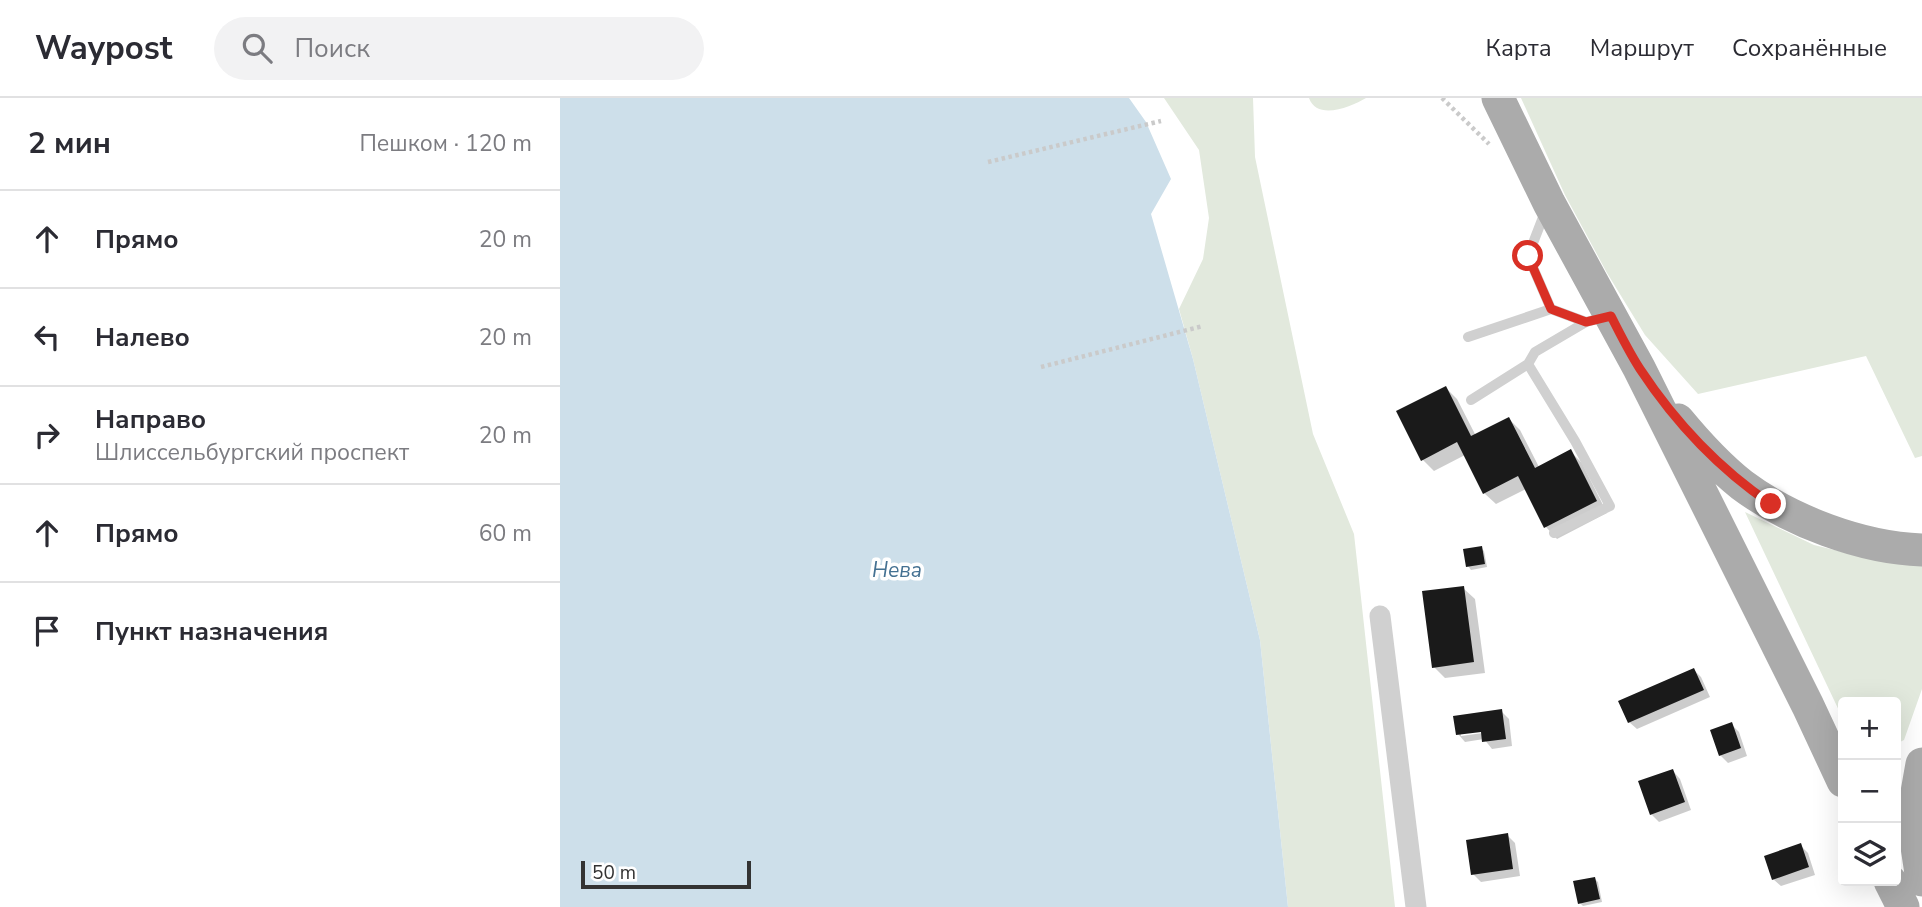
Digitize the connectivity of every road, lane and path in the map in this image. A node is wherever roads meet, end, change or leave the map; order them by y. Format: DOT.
graph roads {
  1 [pos="1447,98"];
  2 [pos="1498,98"];
  3 [pos="1452,110"];
  4 [pos="1161,121"];
  5 [pos="988,162"];
  6 [pos="1549,203"];
  7 [pos="1551,309"];
  8 [pos="1598,319"];
  9 [pos="1203,326"];
  10 [pos="1468,337"];
  11 [pos="1528,364"];
  12 [pos="1041,367"];
  13 [pos="1639,368"];
  14 [pos="1471,400"];
  15 [pos="1554,533"];
  16 [pos="1922,550"];
  17 [pos="1380,616"];
  18 [pos="1922,764"];
  19 [pos="1838,770"];
  20 [pos="1922,880"];
  21 [pos="1892,886"];
  22 [pos="1416,907"];
  23 [pos="1902,907"];
  1 -- 3 [label="path"];
  2 -- 6 [label="main road"];
  4 -- 5 [label="path"];
  6 -- 7 [label="lane"];
  6 -- 8 [label="main road"];
  7 -- 8 [label="lane"];
  7 -- 10 [label="lane"];
  8 -- 11 [label="lane"];
  8 -- 13 [label="main road"];
  9 -- 12 [label="path"];
  11 -- 14 [label="lane"];
  11 -- 15 [label="lane"];
  13 -- 16 [label="main road"];
  13 -- 19 [label="main road"];
  17 -- 22 [label="street"];
  18 -- 20 [label="main road"];
  21 -- 23 [label="main road"];
}
